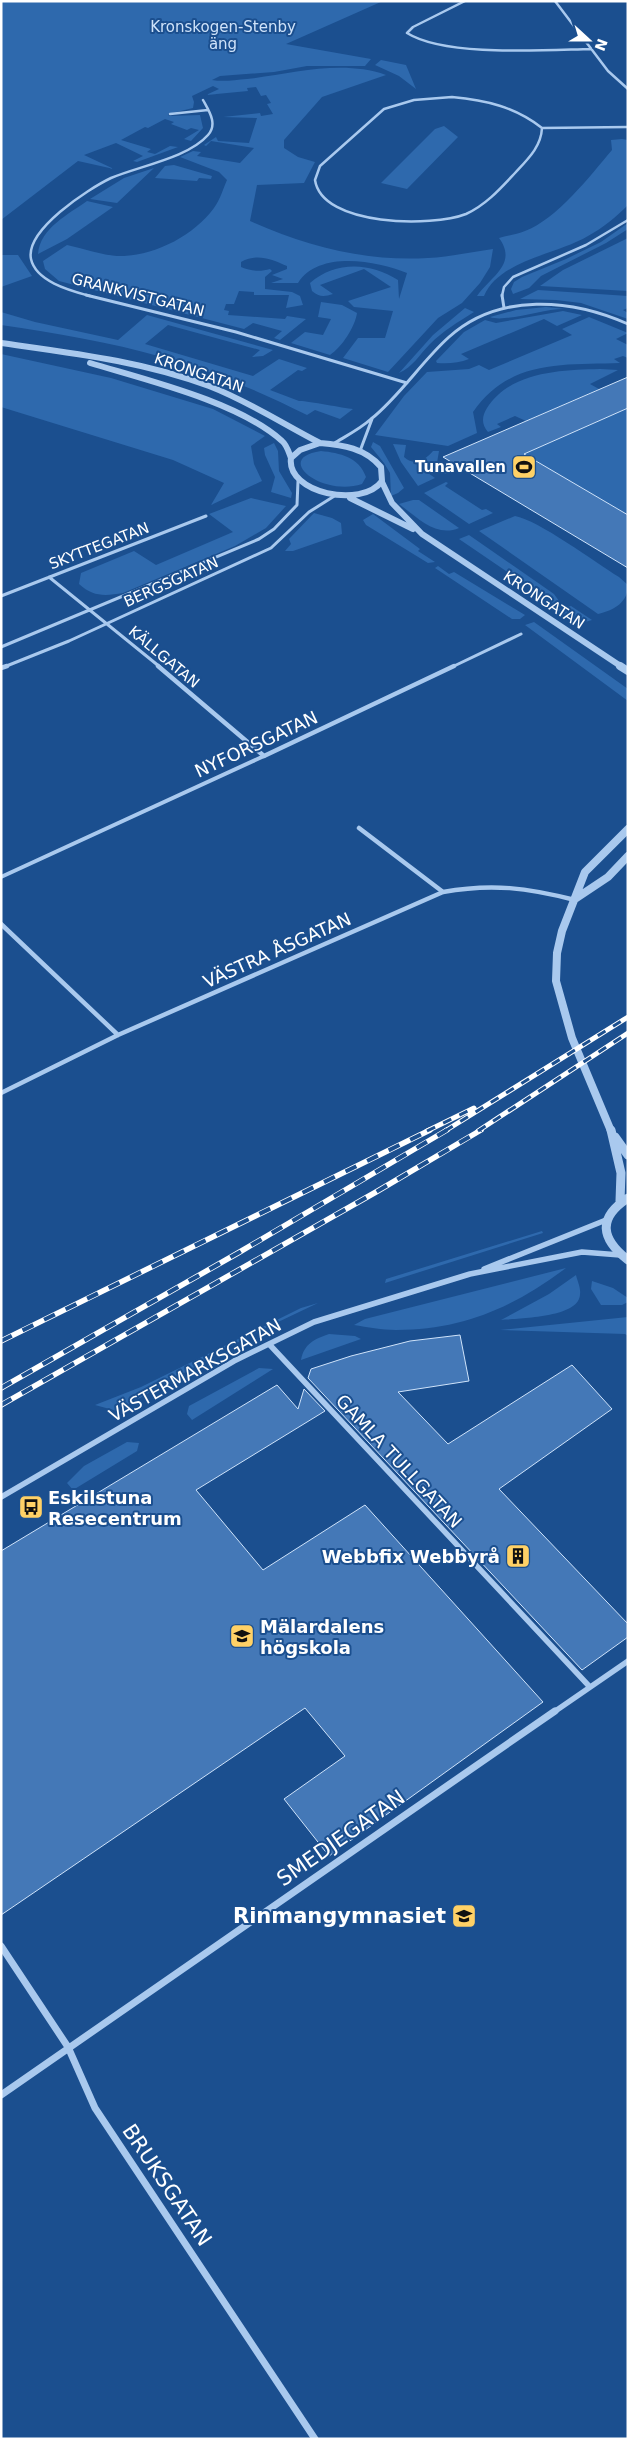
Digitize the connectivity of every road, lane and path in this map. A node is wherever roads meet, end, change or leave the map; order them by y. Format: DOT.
graph roads {
  1 [pos="465,1"];
  2 [pos="555,1"];
  3 [pos="591,49"];
  4 [pos="628,89"];
  5 [pos="203,100"];
  6 [pos="208,110"];
  7 [pos="170,114"];
  8 [pos="542,128"];
  9 [pos="628,128"];
  10 [pos="628,220"];
  11 [pos="504,308"];
  12 [pos="628,324"];
  13 [pos="1,344"];
  14 [pos="62,354"];
  15 [pos="407,383"];
  16 [pos="372,419"];
  17 [pos="320,443"];
  18 [pos="333,444"];
  19 [pos="360,451"];
  20 [pos="291,458"];
  21 [pos="298,481"];
  22 [pos="382,482"];
  23 [pos="336,495"];
  24 [pos="348,496"];
  25 [pos="206,516"];
  26 [pos="422,534"];
  27 [pos="49,577"];
  28 [pos="1,596"];
  29 [pos="91,611"];
  30 [pos="108,624"];
  31 [pos="521,634"];
  32 [pos="1,647"];
  33 [pos="1,668"];
  34 [pos="628,671"];
  35 [pos="264,756"];
  36 [pos="359,828"];
  37 [pos="628,829"];
  38 [pos="628,856"];
  39 [pos="1,877"];
  40 [pos="444,892"];
  41 [pos="575,900"];
  42 [pos="1,924"];
  43 [pos="118,1035"];
  44 [pos="1,1093"];
  45 [pos="612,1133"];
  46 [pos="628,1155"];
  47 [pos="624,1200"];
  48 [pos="606,1220"];
  49 [pos="624,1258"];
  50 [pos="470,1274"];
  51 [pos="269,1344"];
  52 [pos="1,1497"];
  53 [pos="628,1661"];
  54 [pos="589,1686"];
  55 [pos="1,1946"];
  56 [pos="68,2047"];
  57 [pos="1,2095"];
  58 [pos="315,2439"];
  1 -- 3 [label="street"];
  2 -- 3 [label="street"];
  3 -- 4 [label="street"];
  5 -- 6 [label="street, GRANKVISTGATAN"];
  6 -- 7 [label="street"];
  6 -- 15 [label="street, GRANKVISTGATAN"];
  8 -- 8 [label="street"];
  8 -- 9 [label="street"];
  10 -- 11 [label="street"];
  11 -- 12 [label="street"];
  11 -- 15 [label="street"];
  13 -- 14 [label="street, KRONGATAN"];
  14 -- 17 [label="street, KRONGATAN"];
  14 -- 20 [label="street, KRONGATAN"];
  15 -- 16 [label="street"];
  16 -- 18 [label="street"];
  16 -- 19 [label="street"];
  17 -- 18 [label="street"];
  17 -- 20 [label="street"];
  18 -- 19 [label="street"];
  19 -- 22 [label="street, KRONGATAN"];
  20 -- 21 [label="street, KRONGATAN"];
  21 -- 23 [label="street"];
  21 -- 29 [label="street, BERGSGATAN"];
  22 -- 24 [label="street"];
  22 -- 26 [label="street, KRONGATAN"];
  23 -- 24 [label="street"];
  23 -- 30 [label="street, BERGSGATAN"];
  24 -- 26 [label="street, KRONGATAN"];
  25 -- 27 [label="street, SKYTTEGATAN"];
  26 -- 34 [label="street, KRONGATAN"];
  27 -- 28 [label="street, SKYTTEGATAN"];
  27 -- 29 [label="street, KÄLLGATAN"];
  29 -- 30 [label="street, KÄLLGATAN"];
  29 -- 32 [label="street, BERGSGATAN"];
  30 -- 33 [label="street, BERGSGATAN"];
  30 -- 35 [label="street, KÄLLGATAN"];
  31 -- 35 [label="street, NYFORSGATAN"];
  35 -- 39 [label="street, NYFORSGATAN"];
  36 -- 40 [label="street"];
  37 -- 41 [label="street"];
  38 -- 41 [label="street"];
  40 -- 41 [label="street, VÄSTRA ÅSGATAN"];
  40 -- 43 [label="street, VÄSTRA ÅSGATAN"];
  41 -- 45 [label="street"];
  42 -- 43 [label="street"];
  43 -- 44 [label="street, VÄSTRA ÅSGATAN"];
  45 -- 46 [label="street"];
  45 -- 47 [label="street"];
  47 -- 48 [label="street"];
  48 -- 49 [label="street"];
  48 -- 50 [label="street, VÄSTERMARKSGATAN"];
  49 -- 50 [label="street, VÄSTERMARKSGATAN"];
  50 -- 51 [label="street, VÄSTERMARKSGATAN"];
  51 -- 52 [label="street, VÄSTERMARKSGATAN"];
  51 -- 54 [label="street, GAMLA TULLGATAN"];
  53 -- 54 [label="street, SMEDJEGATAN"];
  54 -- 56 [label="street, SMEDJEGATAN"];
  55 -- 56 [label="street, BRUKSGATAN"];
  56 -- 57 [label="street, SMEDJEGATAN"];
  56 -- 58 [label="street, BRUKSGATAN"];
}
